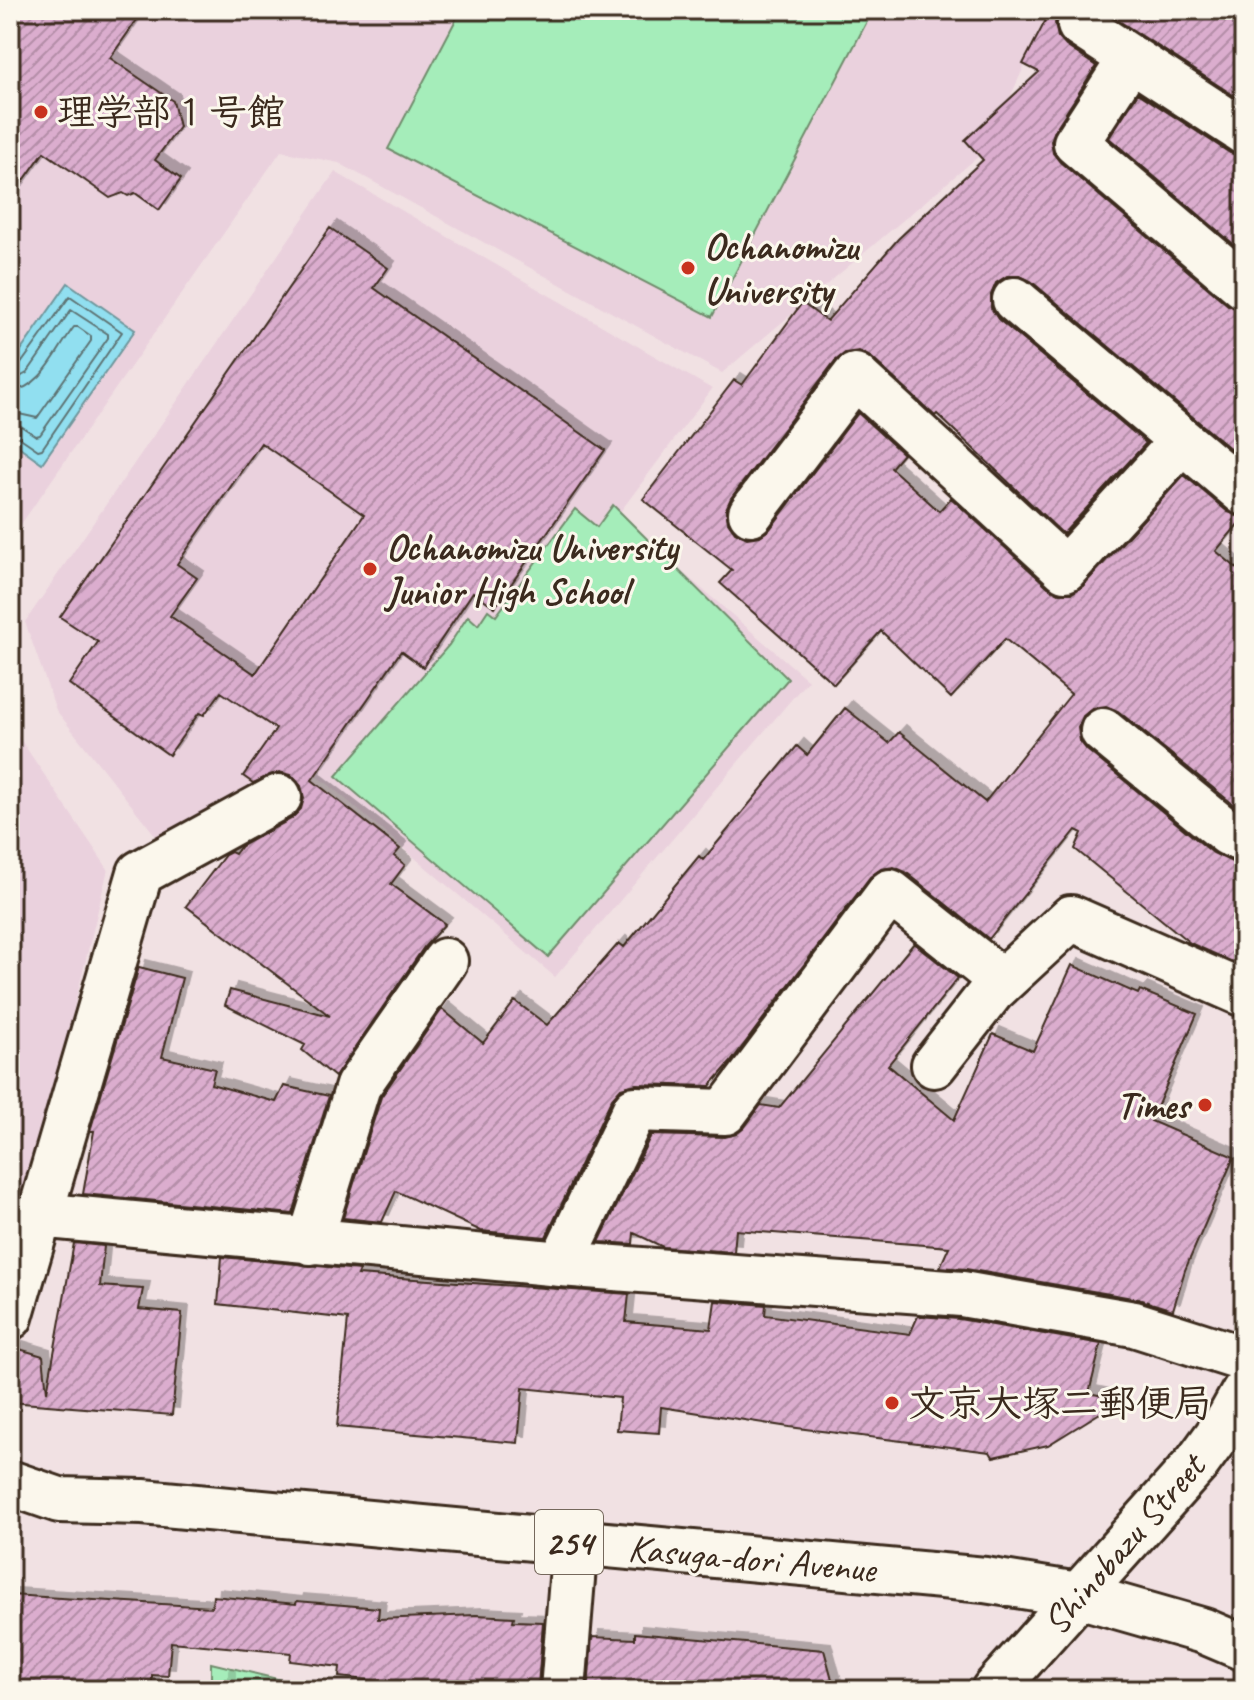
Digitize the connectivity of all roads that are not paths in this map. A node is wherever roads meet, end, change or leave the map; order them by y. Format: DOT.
graph roads {
  1 [pos="1090,10"];
  2 [pos="1131,58"];
  3 [pos="1244,132"];
  4 [pos="1244,286"];
  5 [pos="1015,300"];
  6 [pos="1181,442"];
  7 [pos="1244,493"];
  8 [pos="751,513"];
  9 [pos="1103,731"];
  10 [pos="279,797"];
  11 [pos="1244,840"];
  12 [pos="445,961"];
  13 [pos="1002,981"];
  14 [pos="1244,994"];
  15 [pos="934,1065"];
  16 [pos="38,1215"];
  17 [pos="310,1242"];
  18 [pos="561,1264"];
  19 [pos="10,1317"];
  20 [pos="1244,1359"];
  21 [pos="1244,1392"];
  22 [pos="10,1483"];
  23 [pos="59,1500"];
  24 [pos="10,1515"];
  25 [pos="575,1542"];
  26 [pos="1078,1595"];
  27 [pos="1244,1648"];
  28 [pos="563,1690"];
  29 [pos="994,1690"];
  1 -- 2 [label="main road"];
  2 -- 3 [label="main road"];
  2 -- 4 [label="main road"];
  5 -- 6 [label="main road"];
  6 -- 7 [label="main road"];
  6 -- 8 [label="main road"];
  9 -- 11 [label="main road"];
  10 -- 16 [label="main road"];
  12 -- 17 [label="main road"];
  13 -- 14 [label="main road"];
  13 -- 15 [label="main road"];
  13 -- 18 [label="main road"];
  16 -- 17 [label="main road"];
  16 -- 19 [label="main road"];
  17 -- 18 [label="main road"];
  18 -- 20 [label="main road"];
  21 -- 26 [label="main road, Shinobazu Street"];
  22 -- 23 [label="main road, Kasuga-dori Avenue / 254"];
  23 -- 24 [label="main road, Kasuga-dori Avenue / 254"];
  23 -- 25 [label="main road, Kasuga-dori Avenue / 254"];
  25 -- 26 [label="main road, Kasuga-dori Avenue / 254"];
  25 -- 28 [label="main road"];
  26 -- 27 [label="main road, Kasuga-dori Avenue / 254"];
  26 -- 29 [label="main road, Shinobazu Street"];
}
